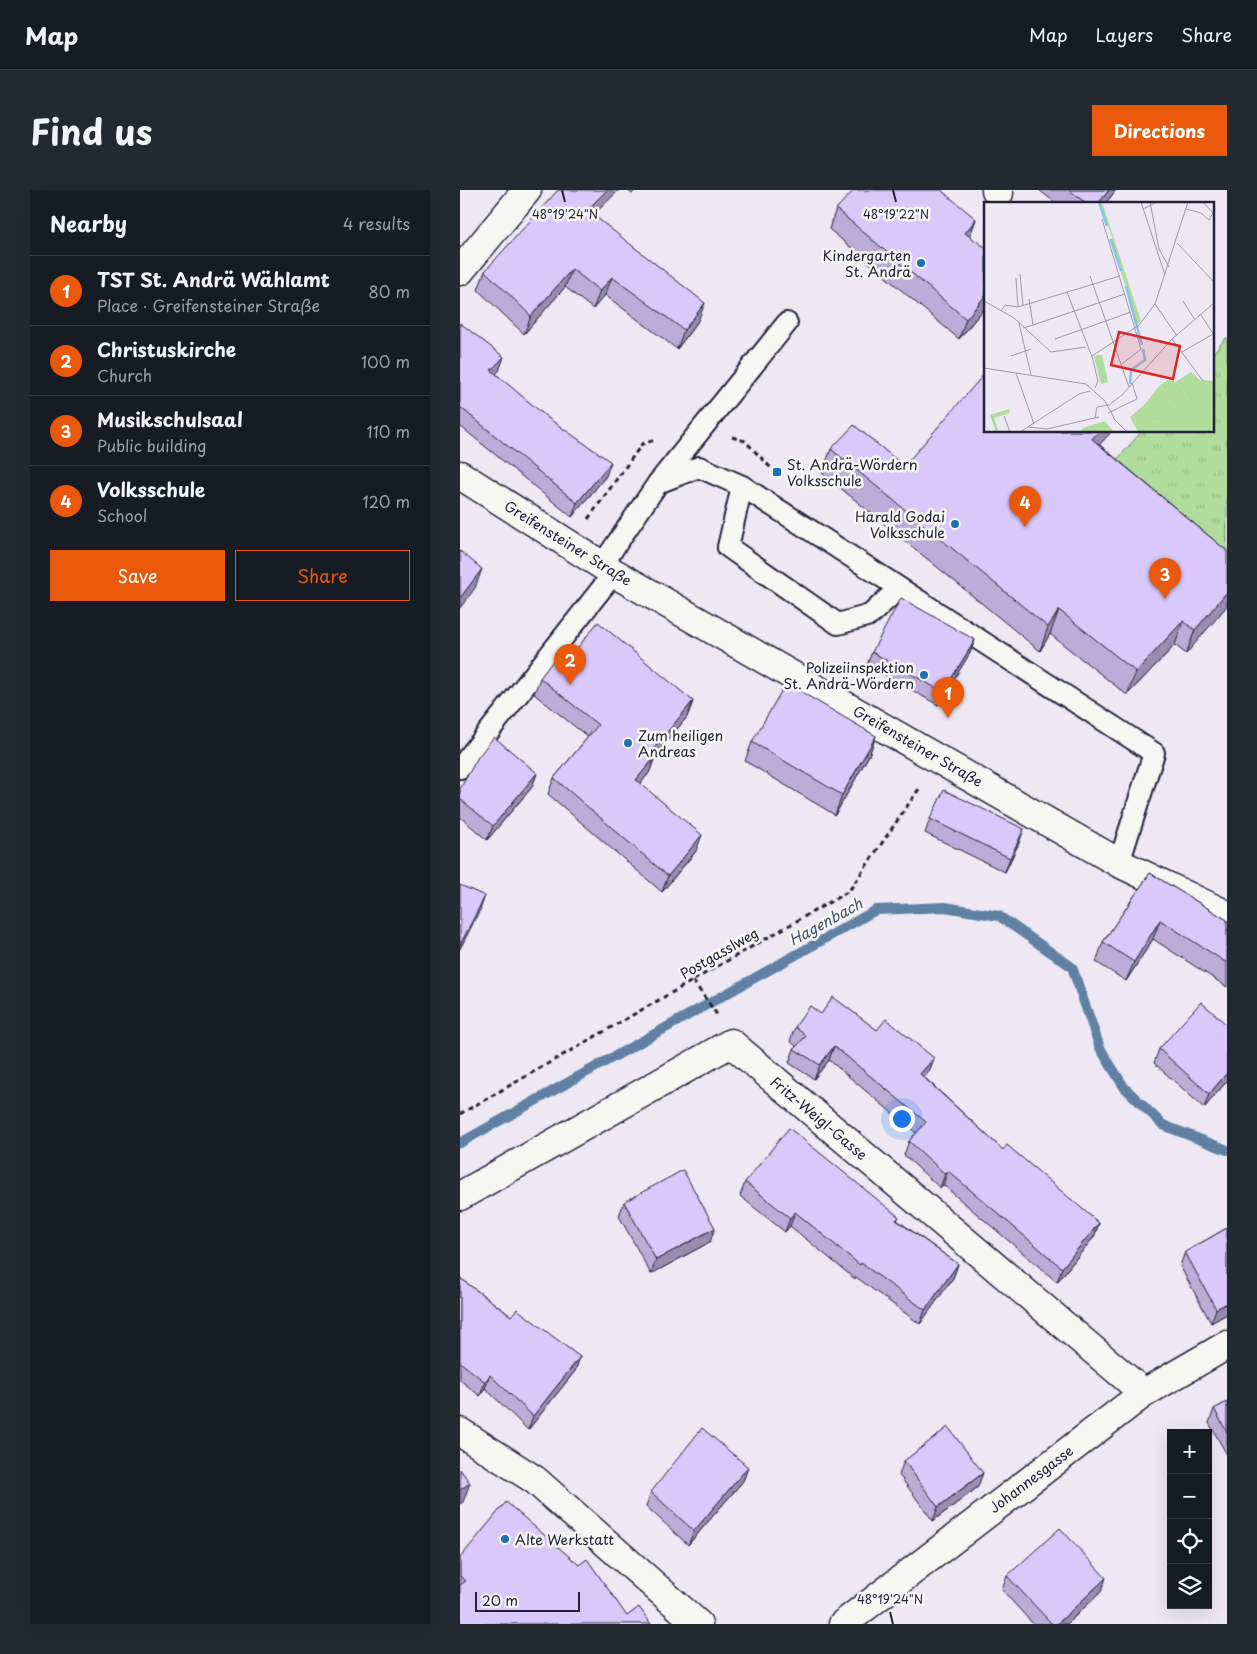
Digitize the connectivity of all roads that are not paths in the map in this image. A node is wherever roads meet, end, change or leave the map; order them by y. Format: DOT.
graph roads {
  1 [pos="527,190"];
  2 [pos="460,271"];
  3 [pos="787,323"];
  4 [pos="460,475"];
  5 [pos="658,483"];
  6 [pos="742,486"];
  7 [pos="608,569"];
  8 [pos="899,588"];
  9 [pos="460,768"];
  10 [pos="1119,863"];
  11 [pos="1227,915"];
  12 [pos="460,1196"];
  13 [pos="1227,1345"];
  14 [pos="1144,1393"];
  15 [pos="460,1432"];
  16 [pos="698,1624"];
  17 [pos="842,1624"];
  1 -- 2 [label="street"];
  3 -- 5 [label="lane"];
  4 -- 7 [label="street, Greifensteiner Straße"];
  5 -- 6 [label="lane"];
  5 -- 7 [label="lane"];
  6 -- 8 [label="lane"];
  6 -- 8 [label="lane"];
  7 -- 9 [label="lane"];
  7 -- 10 [label="street, Greifensteiner Straße"];
  8 -- 10 [label="lane"];
  10 -- 11 [label="street, Greifensteiner Straße"];
  12 -- 14 [label="street, Fritz-Weigl-Gasse"];
  13 -- 14 [label="street, Johannesgasse"];
  14 -- 17 [label="street, Johannesgasse"];
  15 -- 16 [label="street"];
}
